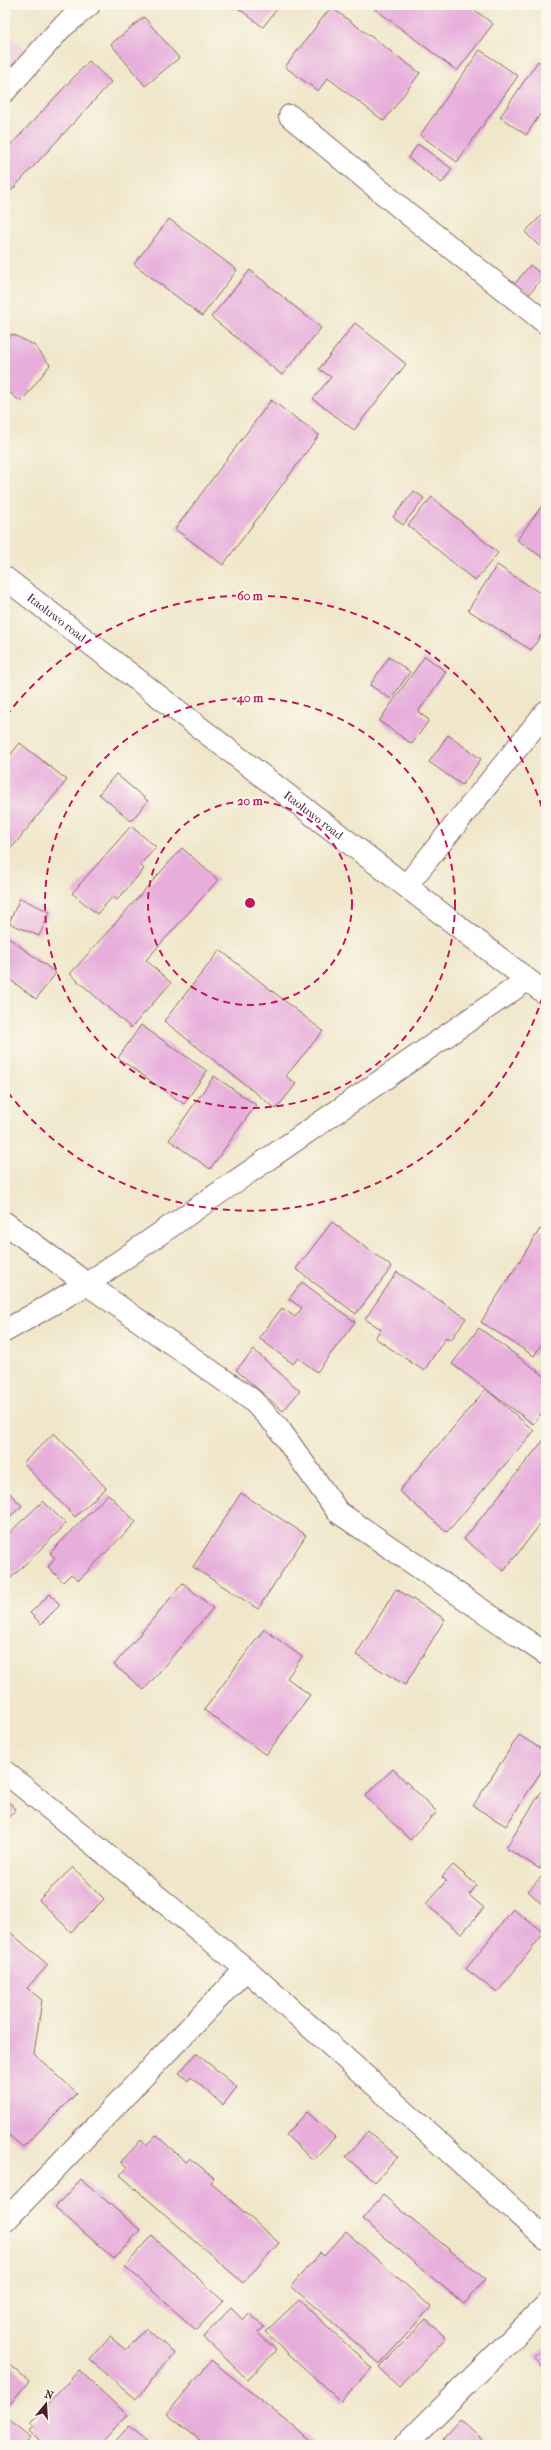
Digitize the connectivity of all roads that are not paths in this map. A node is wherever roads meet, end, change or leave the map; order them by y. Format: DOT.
graph roads {
  1 [pos="89,5"];
  2 [pos="5,91"];
  3 [pos="290,116"];
  4 [pos="546,323"];
  5 [pos="5,578"];
  6 [pos="546,712"];
  7 [pos="406,886"];
  8 [pos="527,980"];
  9 [pos="546,994"];
  10 [pos="5,1223"];
  11 [pos="87,1284"];
  12 [pos="5,1331"];
  13 [pos="546,1654"];
  14 [pos="5,1772"];
  15 [pos="246,1969"];
  16 [pos="5,2221"];
  17 [pos="542,2229"];
  18 [pos="546,2305"];
  19 [pos="405,2445"];
  1 -- 2 [label="street"];
  3 -- 4 [label="street"];
  5 -- 7 [label="street, Itaoluwo road"];
  6 -- 7 [label="street"];
  7 -- 8 [label="street, Itaoluwo road"];
  8 -- 9 [label="street, Itaoluwo road"];
  8 -- 11 [label="street"];
  10 -- 11 [label="street"];
  11 -- 12 [label="street"];
  11 -- 13 [label="street"];
  14 -- 15 [label="street"];
  15 -- 16 [label="street"];
  15 -- 17 [label="street"];
  18 -- 19 [label="street"];
}
